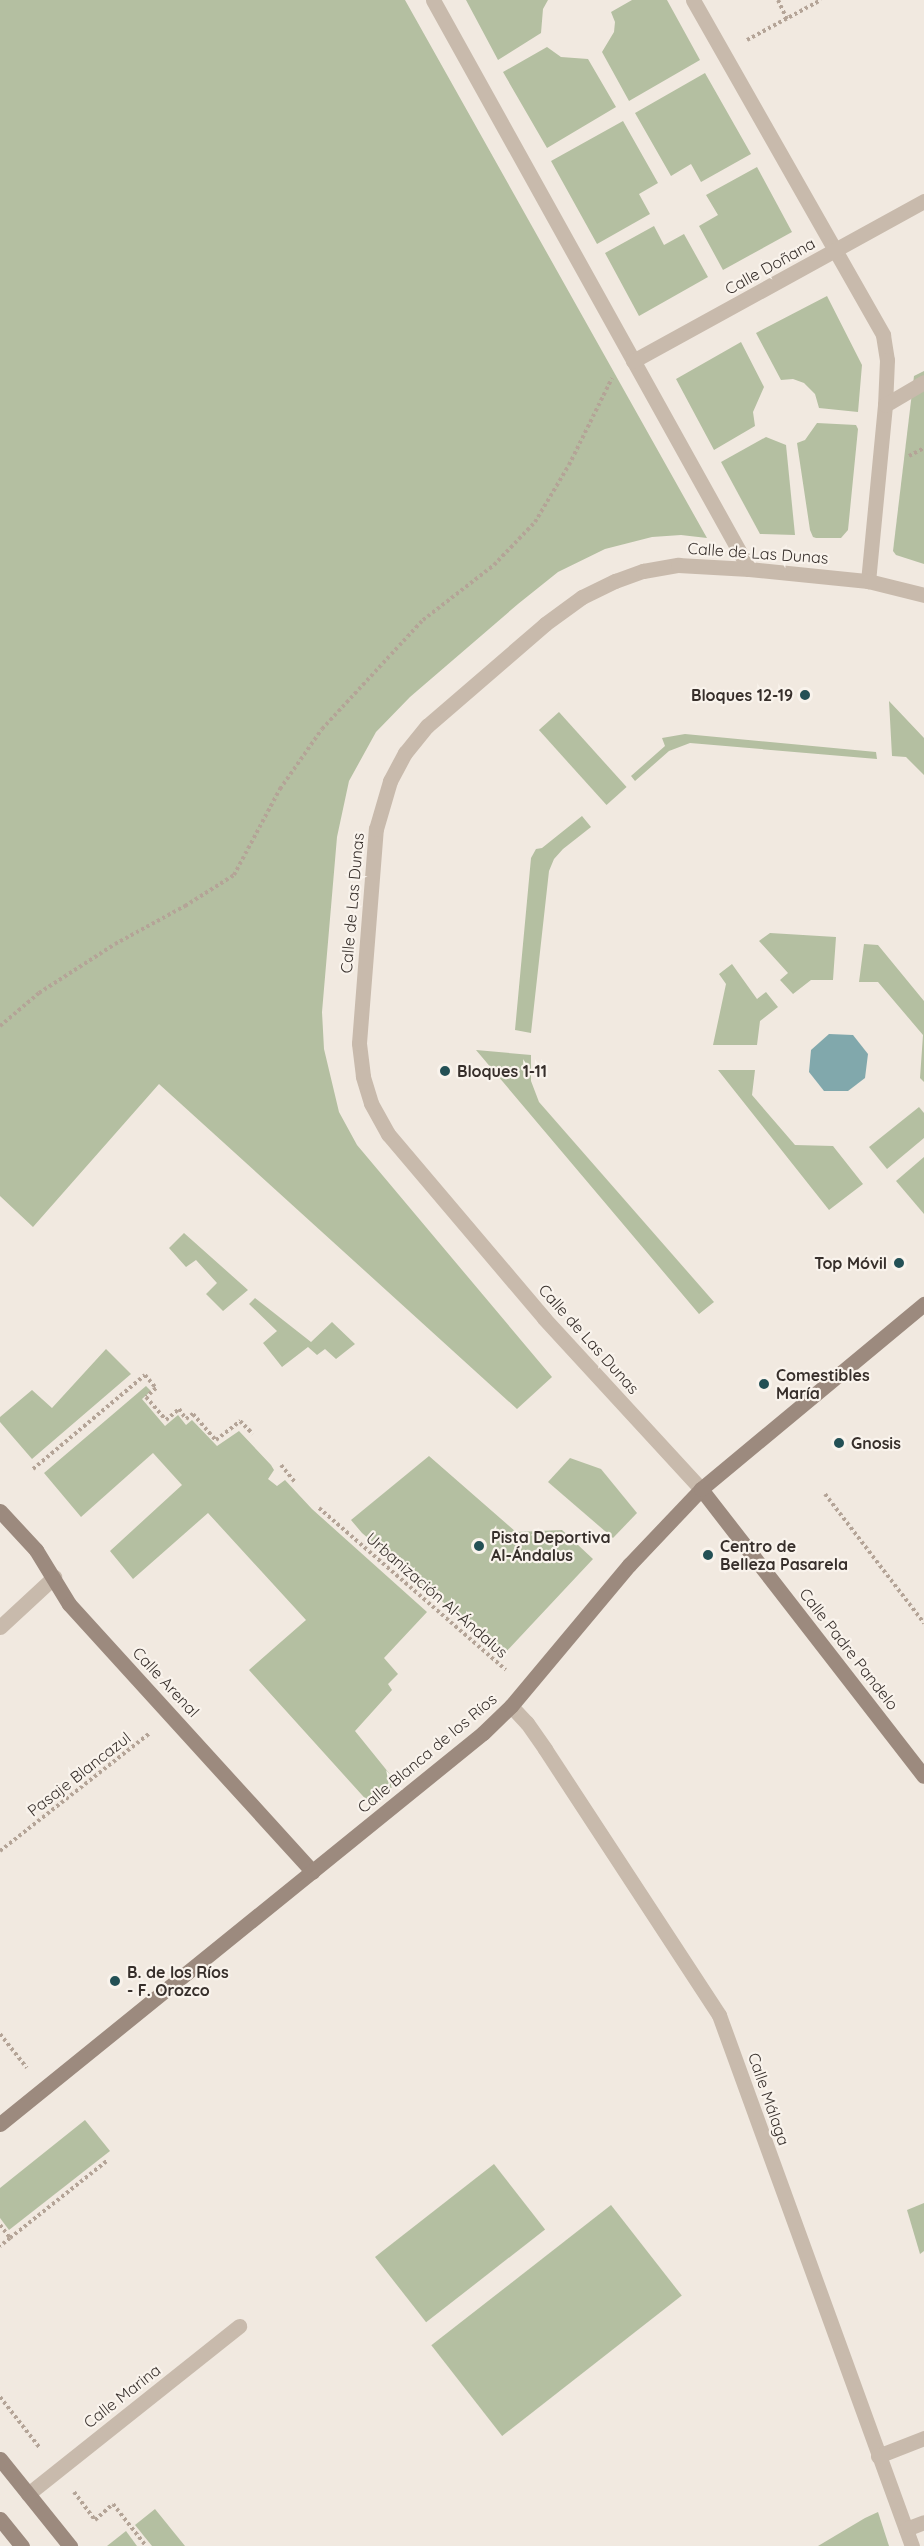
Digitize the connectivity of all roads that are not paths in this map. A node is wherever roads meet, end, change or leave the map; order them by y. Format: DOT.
graph roads {
  1 [pos="433,0"];
  2 [pos="693,0"];
  3 [pos="924,201"];
  4 [pos="834,251"];
  5 [pos="633,361"];
  6 [pos="924,382"];
  7 [pos="885,405"];
  8 [pos="749,569"];
  9 [pos="868,580"];
  10 [pos="924,595"];
  11 [pos="924,1304"];
  12 [pos="701,1489"];
  13 [pos="0,1511"];
  14 [pos="54,1577"];
  15 [pos="0,1627"];
  16 [pos="511,1706"];
  17 [pos="922,1768"];
  18 [pos="313,1872"];
  19 [pos="0,2124"];
  20 [pos="239,2326"];
  21 [pos="924,2438"];
  22 [pos="878,2456"];
  23 [pos="0,2459"];
  24 [pos="28,2494"];
  25 [pos="0,2519"];
  26 [pos="924,2522"];
  27 [pos="906,2529"];
  28 [pos="21,2546"];
  29 [pos="70,2546"];
  30 [pos="912,2546"];
  1 -- 5 [label="street"];
  2 -- 4 [label="street"];
  3 -- 4 [label="street, Calle Doñana"];
  4 -- 5 [label="street, Calle Doñana"];
  4 -- 7 [label="street"];
  5 -- 8 [label="street"];
  6 -- 7 [label="street"];
  7 -- 9 [label="street"];
  8 -- 9 [label="street, Calle de Las Dunas"];
  8 -- 12 [label="street, Calle de Las Dunas"];
  9 -- 10 [label="street, Calle de Las Dunas"];
  11 -- 12 [label="main road, Calle Blanca de los Ríos"];
  12 -- 16 [label="main road, Calle Blanca de los Ríos"];
  12 -- 17 [label="main road, Calle Padre Pandelo"];
  13 -- 14 [label="main road, Calle Arenal"];
  14 -- 15 [label="street"];
  14 -- 18 [label="main road, Calle Arenal"];
  16 -- 18 [label="main road, Calle Blanca de los Ríos"];
  16 -- 22 [label="street, Calle Málaga"];
  18 -- 19 [label="main road, Calle Blanca de los Ríos"];
  20 -- 24 [label="street, Calle Marina"];
  21 -- 22 [label="street"];
  22 -- 27 [label="street, Calle Málaga"];
  23 -- 24 [label="main road"];
  24 -- 29 [label="main road"];
  25 -- 28 [label="main road"];
  26 -- 27 [label="street"];
  27 -- 30 [label="street, Calle Málaga"];
}
